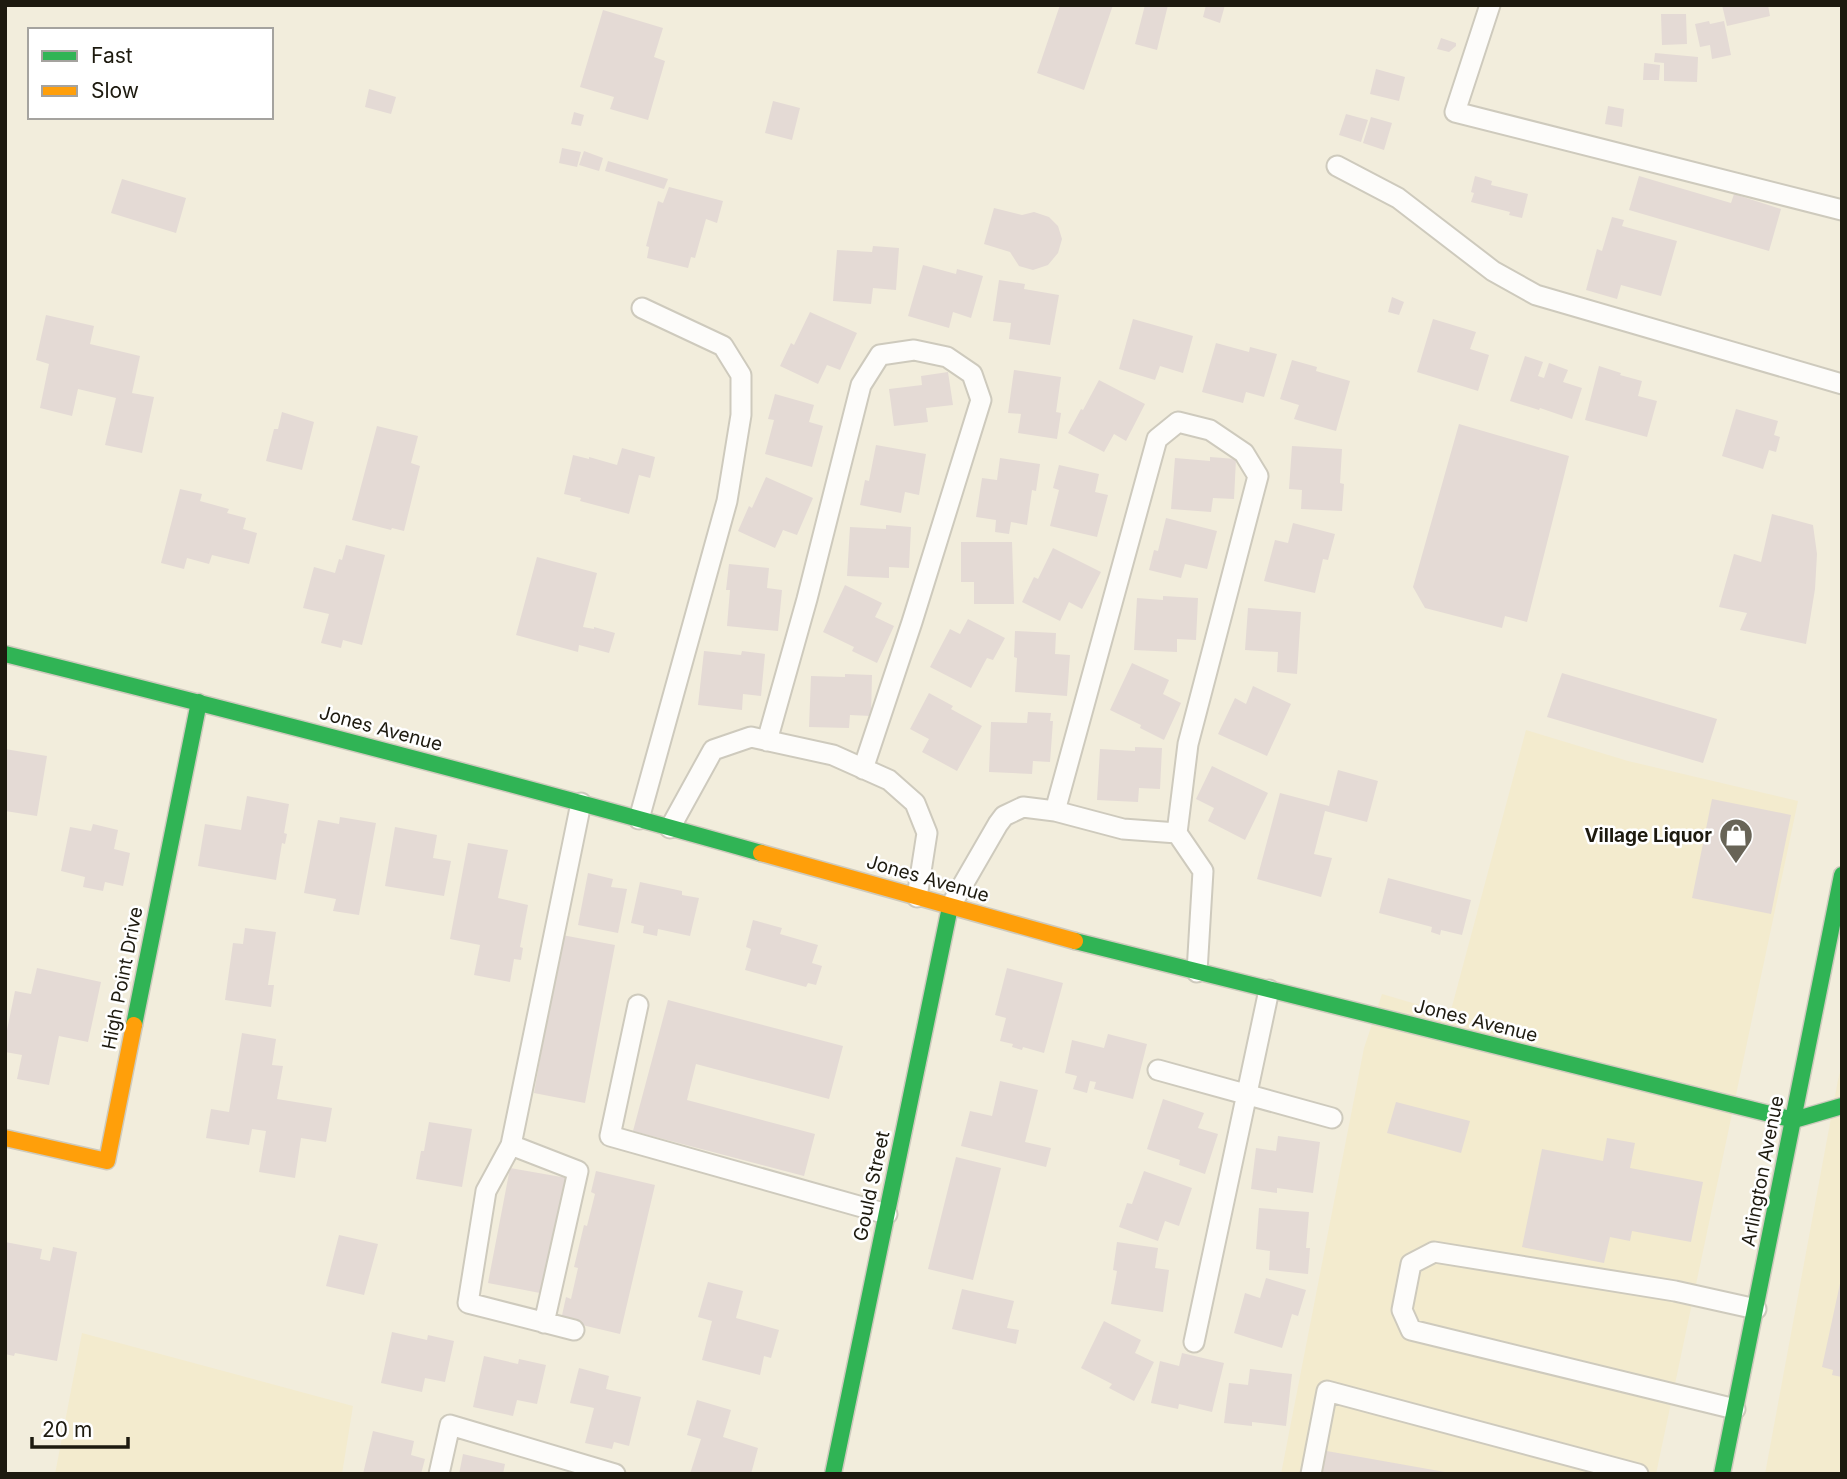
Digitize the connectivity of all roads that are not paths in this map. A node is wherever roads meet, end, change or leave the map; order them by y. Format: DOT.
graph roads {
  1 [pos="1490,5"];
  2 [pos="1337,166"];
  3 [pos="1842,210"];
  4 [pos="642,308"];
  5 [pos="1842,384"];
  6 [pos="5,654"];
  7 [pos="199,702"];
  8 [pos="767,741"];
  9 [pos="863,769"];
  10 [pos="581,803"];
  11 [pos="1055,811"];
  12 [pos="639,819"];
  13 [pos="670,828"];
  14 [pos="1177,833"];
  15 [pos="1842,875"];
  16 [pos="917,897"];
  17 [pos="950,907"];
  18 [pos="1197,972"];
  19 [pos="1269,990"];
  20 [pos="638,1005"];
  21 [pos="1158,1070"];
  22 [pos="1247,1095"];
  23 [pos="1842,1106"];
  24 [pos="1332,1118"];
  25 [pos="1794,1120"];
  26 [pos="5,1138"];
  27 [pos="511,1146"];
  28 [pos="887,1214"];
  29 [pos="1756,1309"];
  30 [pos="544,1323"];
  31 [pos="574,1330"];
  32 [pos="1194,1342"];
  33 [pos="1735,1409"];
  34 [pos="439,1474"];
  35 [pos="615,1474"];
  36 [pos="833,1474"];
  37 [pos="1311,1474"];
  38 [pos="1638,1474"];
  39 [pos="1722,1474"];
  1 -- 3 [label="lane"];
  2 -- 5 [label="lane"];
  4 -- 12 [label="lane"];
  6 -- 7 [label="street, Jones Avenue"];
  7 -- 10 [label="street, Jones Avenue"];
  7 -- 26 [label="street, High Point Drive"];
  8 -- 9 [label="lane"];
  8 -- 9 [label="lane"];
  8 -- 13 [label="lane"];
  9 -- 16 [label="lane"];
  10 -- 12 [label="street, Jones Avenue"];
  10 -- 27 [label="lane"];
  11 -- 14 [label="lane"];
  11 -- 14 [label="lane"];
  11 -- 17 [label="lane"];
  12 -- 13 [label="street, Jones Avenue"];
  13 -- 16 [label="street, Jones Avenue"];
  14 -- 18 [label="lane"];
  15 -- 25 [label="street, Arlington Avenue"];
  16 -- 17 [label="street, Jones Avenue"];
  17 -- 18 [label="street, Jones Avenue"];
  17 -- 28 [label="street, Gould Street"];
  18 -- 19 [label="street, Jones Avenue"];
  19 -- 22 [label="lane"];
  19 -- 25 [label="street, Jones Avenue"];
  20 -- 28 [label="lane"];
  21 -- 22 [label="lane"];
  22 -- 24 [label="lane"];
  22 -- 32 [label="lane"];
  23 -- 25 [label="street"];
  25 -- 29 [label="street, Arlington Avenue"];
  27 -- 30 [label="lane"];
  27 -- 30 [label="lane"];
  28 -- 36 [label="street, Gould Street"];
  29 -- 33 [label="street, Arlington Avenue"];
  29 -- 33 [label="lane"];
  30 -- 31 [label="lane"];
  33 -- 39 [label="street, Arlington Avenue"];
  34 -- 35 [label="lane"];
  37 -- 38 [label="lane"];
}
